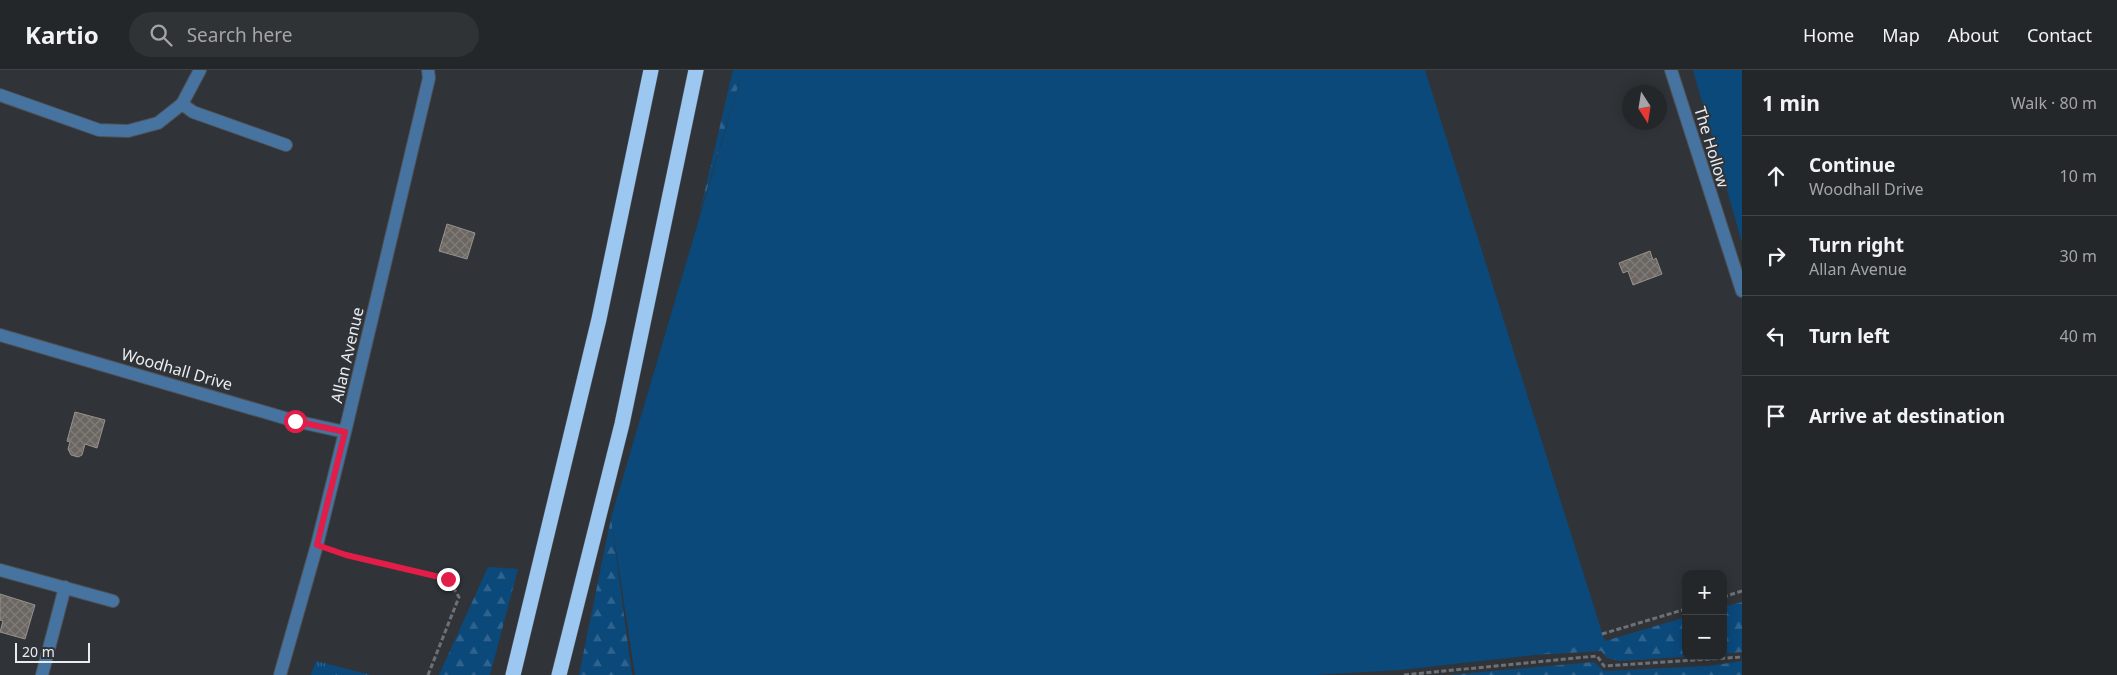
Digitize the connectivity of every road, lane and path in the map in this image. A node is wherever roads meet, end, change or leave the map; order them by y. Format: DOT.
graph roads {
  1 [pos="200,70"];
  2 [pos="428,70"];
  3 [pos="651,70"];
  4 [pos="696,70"];
  5 [pos="1671,70"];
  6 [pos="0,95"];
  7 [pos="182,104"];
  8 [pos="286,145"];
  9 [pos="1742,291"];
  10 [pos="0,335"];
  11 [pos="345,432"];
  12 [pos="317,545"];
  13 [pos="0,570"];
  14 [pos="66,587"];
  15 [pos="1742,592"];
  16 [pos="1727,596"];
  17 [pos="113,601"];
  18 [pos="1682,610"];
  19 [pos="1602,634"];
  20 [pos="1742,657"];
  21 [pos="42,675"];
  22 [pos="280,675"];
  23 [pos="428,675"];
  24 [pos="513,675"];
  25 [pos="559,675"];
  26 [pos="1404,675"];
  1 -- 7 [label="street"];
  2 -- 11 [label="street, Allan Avenue"];
  3 -- 24 [label="highway"];
  4 -- 25 [label="highway"];
  5 -- 9 [label="street, The Hollow"];
  6 -- 7 [label="street"];
  7 -- 8 [label="street"];
  10 -- 11 [label="street, Woodhall Drive"];
  11 -- 12 [label="street, Allan Avenue"];
  12 -- 22 [label="street, Allan Avenue"];
  12 -- 23 [label="path"];
  13 -- 14 [label="street"];
  14 -- 17 [label="street"];
  14 -- 21 [label="street"];
  15 -- 16 [label="path"];
  18 -- 19 [label="path"];
  20 -- 26 [label="path"];
}
